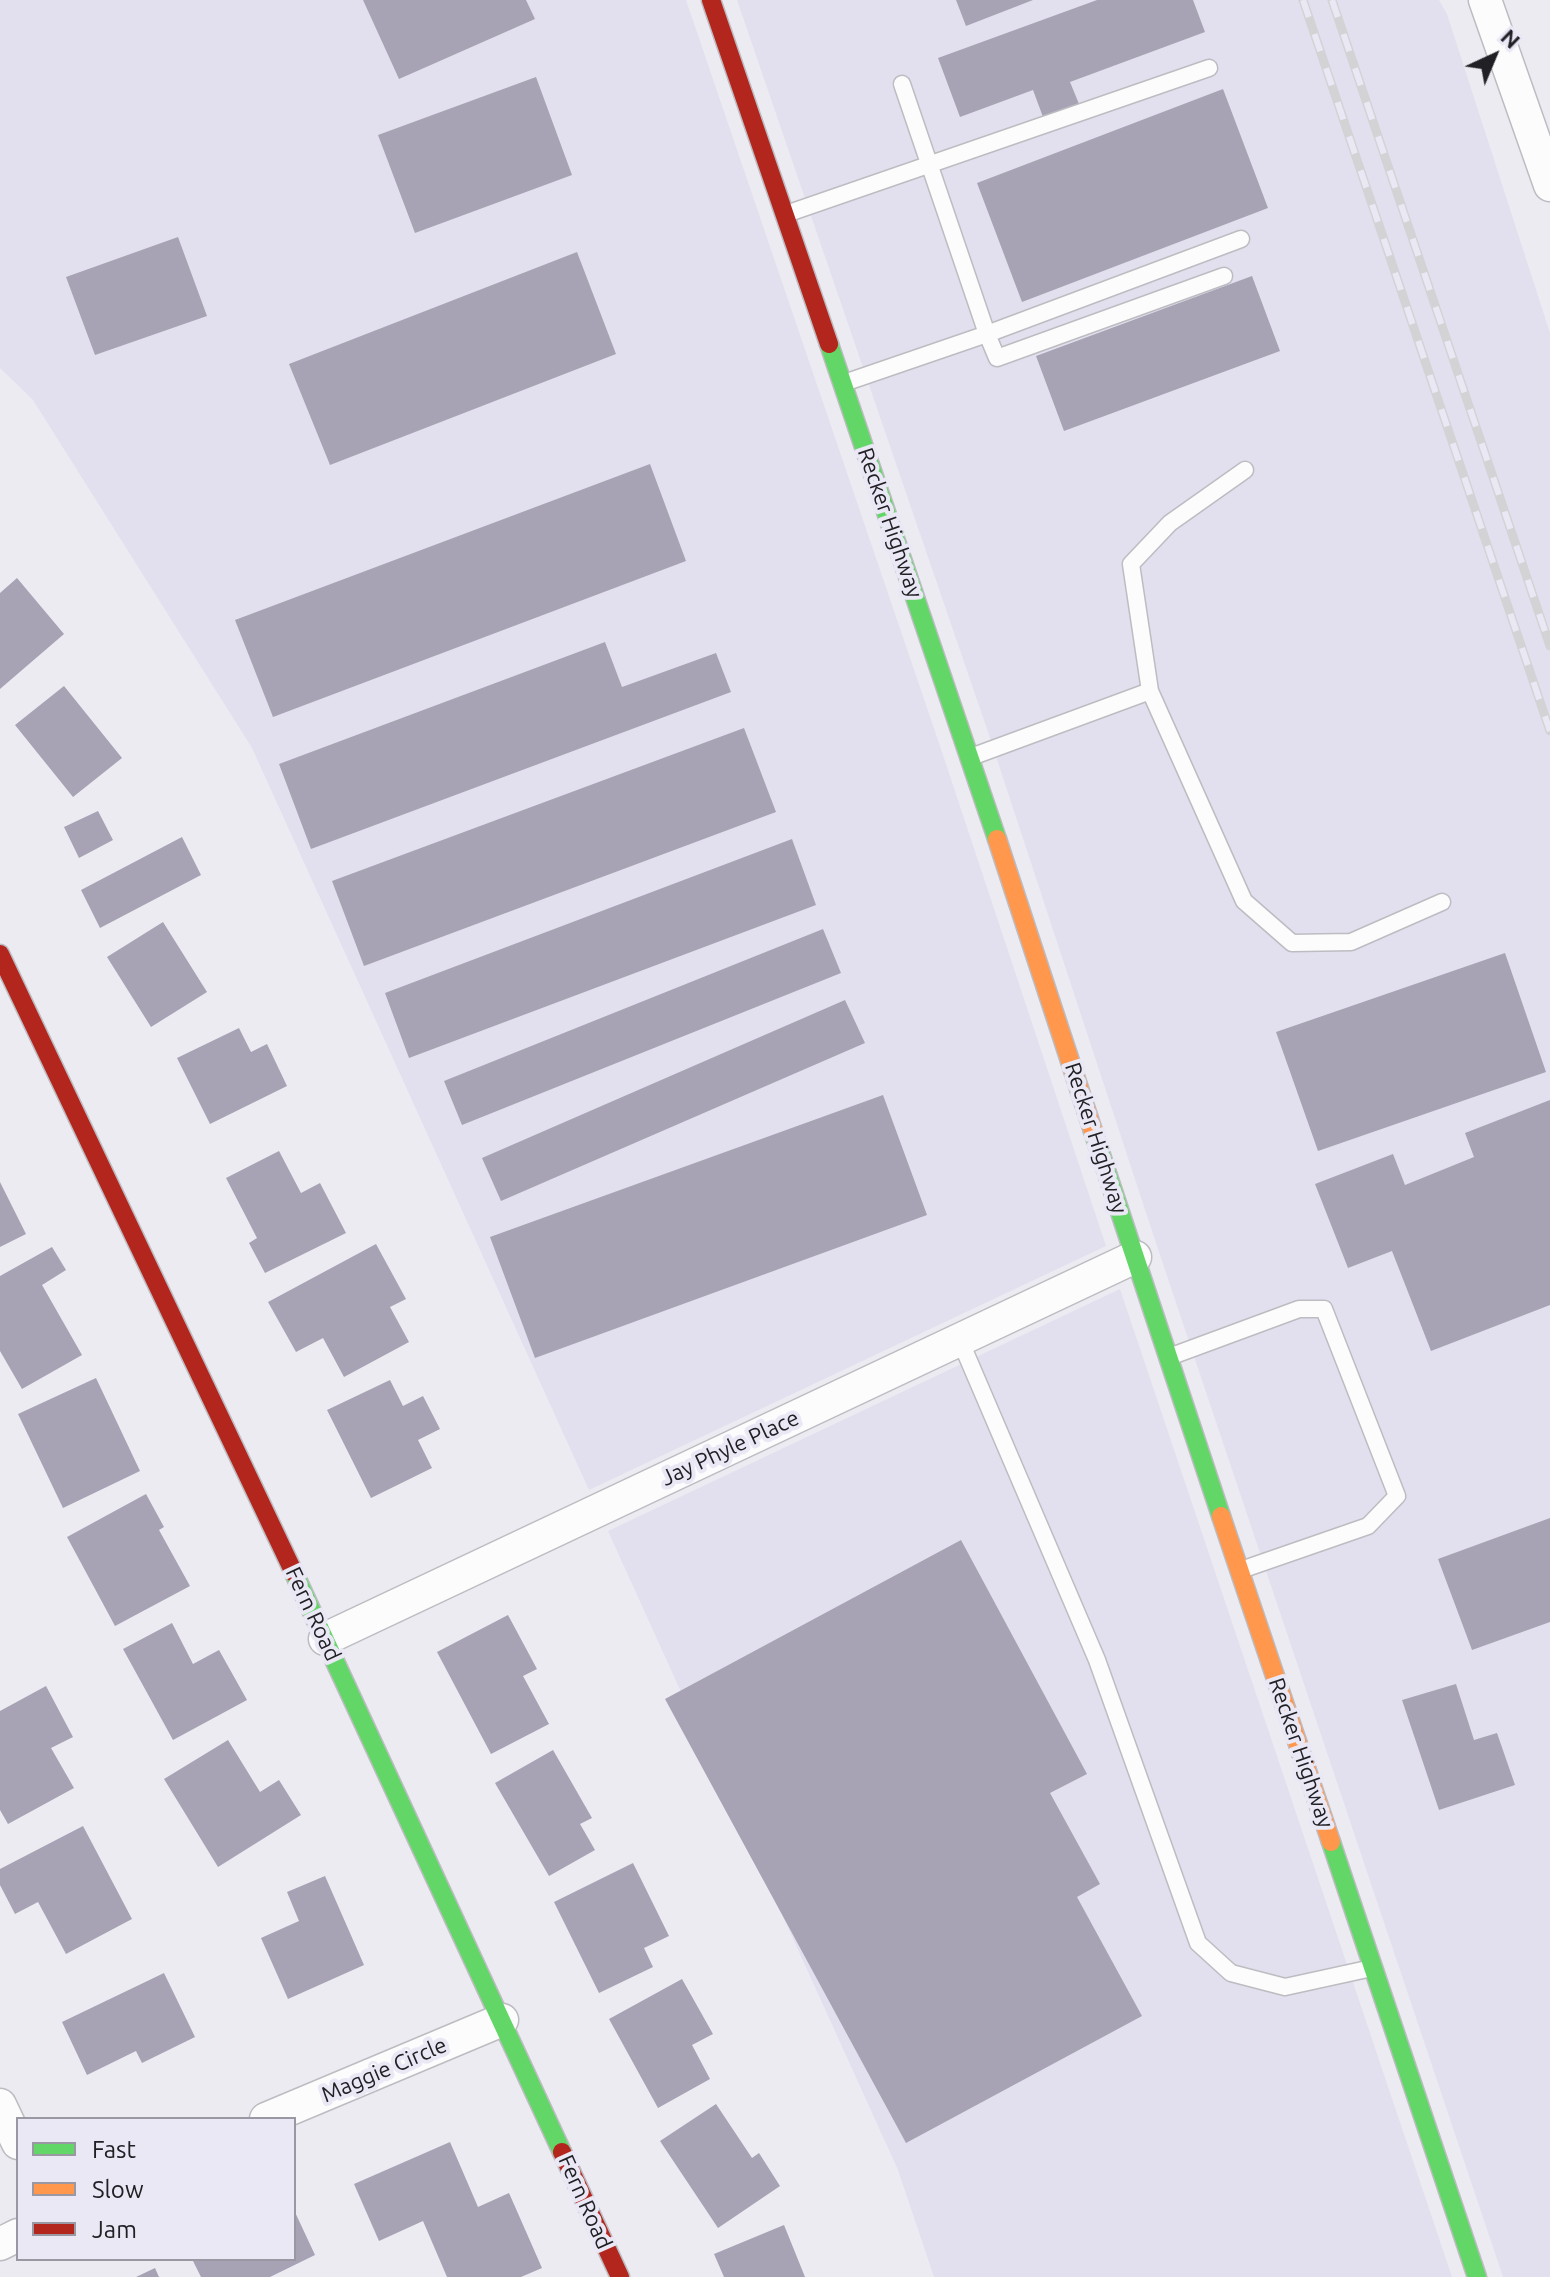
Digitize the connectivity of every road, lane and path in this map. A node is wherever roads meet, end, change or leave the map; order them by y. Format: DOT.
graph roads {
  1 [pos="711,0"];
  2 [pos="1485,0"];
  3 [pos="1209,68"];
  4 [pos="902,84"];
  5 [pos="931,164"];
  6 [pos="1550,185"];
  7 [pos="785,215"];
  8 [pos="1241,239"];
  9 [pos="1224,276"];
  10 [pos="987,334"];
  11 [pos="843,384"];
  12 [pos="1245,470"];
  13 [pos="1150,691"];
  14 [pos="970,757"];
  15 [pos="1442,902"];
  16 [pos="0,954"];
  17 [pos="1135,1257"];
  18 [pos="960,1340"];
  19 [pos="1168,1358"];
  20 [pos="1240,1571"];
  21 [pos="325,1639"];
  22 [pos="1373,1967"];
  23 [pos="502,2020"];
  24 [pos="0,2105"];
  25 [pos="271,2117"];
  26 [pos="16,2139"];
  27 [pos="620,2277"];
  28 [pos="1477,2277"];
  1 -- 7 [label="main road, Recker Highway"];
  2 -- 6 [label="street"];
  3 -- 5 [label="lane"];
  4 -- 5 [label="lane"];
  5 -- 7 [label="lane"];
  5 -- 10 [label="lane"];
  7 -- 11 [label="main road, Recker Highway"];
  8 -- 10 [label="lane"];
  9 -- 10 [label="lane"];
  10 -- 11 [label="lane"];
  11 -- 14 [label="main road, Recker Highway"];
  12 -- 13 [label="lane"];
  13 -- 14 [label="lane"];
  13 -- 15 [label="lane"];
  14 -- 17 [label="main road, Recker Highway"];
  16 -- 21 [label="main road, Fern Road"];
  17 -- 18 [label="street, Jay Phyle Place"];
  17 -- 19 [label="main road, Recker Highway"];
  18 -- 21 [label="street, Jay Phyle Place"];
  18 -- 22 [label="lane"];
  19 -- 20 [label="main road, Recker Highway"];
  19 -- 20 [label="lane"];
  20 -- 22 [label="main road, Recker Highway"];
  21 -- 23 [label="main road, Fern Road"];
  22 -- 28 [label="main road, Recker Highway"];
  23 -- 25 [label="street, Maggie Circle"];
  23 -- 27 [label="main road, Fern Road"];
  24 -- 26 [label="street"];
}
